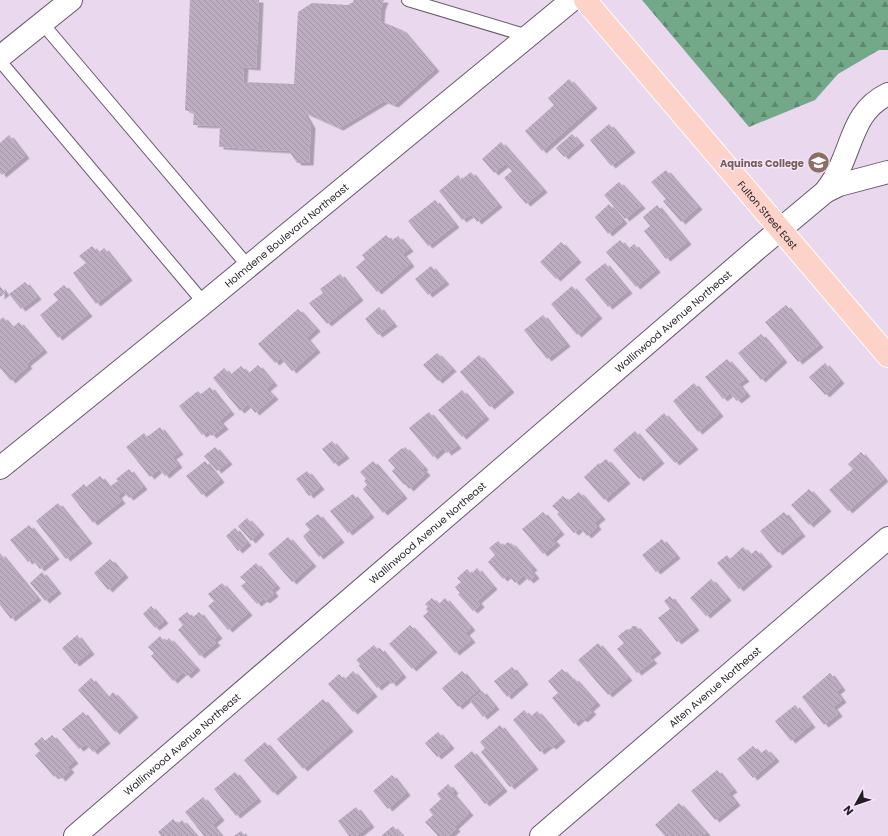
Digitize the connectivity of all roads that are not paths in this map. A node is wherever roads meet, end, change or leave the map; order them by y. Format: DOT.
graph roads {
  1 [pos="71,0"];
  2 [pos="408,0"];
  3 [pos="572,0"];
  4 [pos="585,0"];
  5 [pos="42,23"];
  6 [pos="528,36"];
  7 [pos="0,56"];
  8 [pos="0,61"];
  9 [pos="888,94"];
  10 [pos="888,172"];
  11 [pos="825,192"];
  12 [pos="780,229"];
  13 [pos="248,266"];
  14 [pos="204,303"];
  15 [pos="888,356"];
  16 [pos="0,468"];
  17 [pos="888,538"];
  18 [pos="75,836"];
  19 [pos="541,836"];
  1 -- 5 [label="street"];
  2 -- 6 [label="lane"];
  3 -- 6 [label="street, Holmdene Boulevard Northeast"];
  4 -- 12 [label="main road, Fulton Street East"];
  5 -- 7 [label="street"];
  5 -- 13 [label="lane"];
  6 -- 13 [label="street, Holmdene Boulevard Northeast"];
  8 -- 14 [label="lane"];
  9 -- 11 [label="street"];
  10 -- 11 [label="street"];
  11 -- 12 [label="street, Wallinwood Avenue Northeast"];
  12 -- 15 [label="main road, Fulton Street East"];
  12 -- 18 [label="street, Wallinwood Avenue Northeast"];
  13 -- 14 [label="street, Holmdene Boulevard Northeast"];
  14 -- 16 [label="street, Holmdene Boulevard Northeast"];
  17 -- 19 [label="street, Alten Avenue Northeast"];
}
